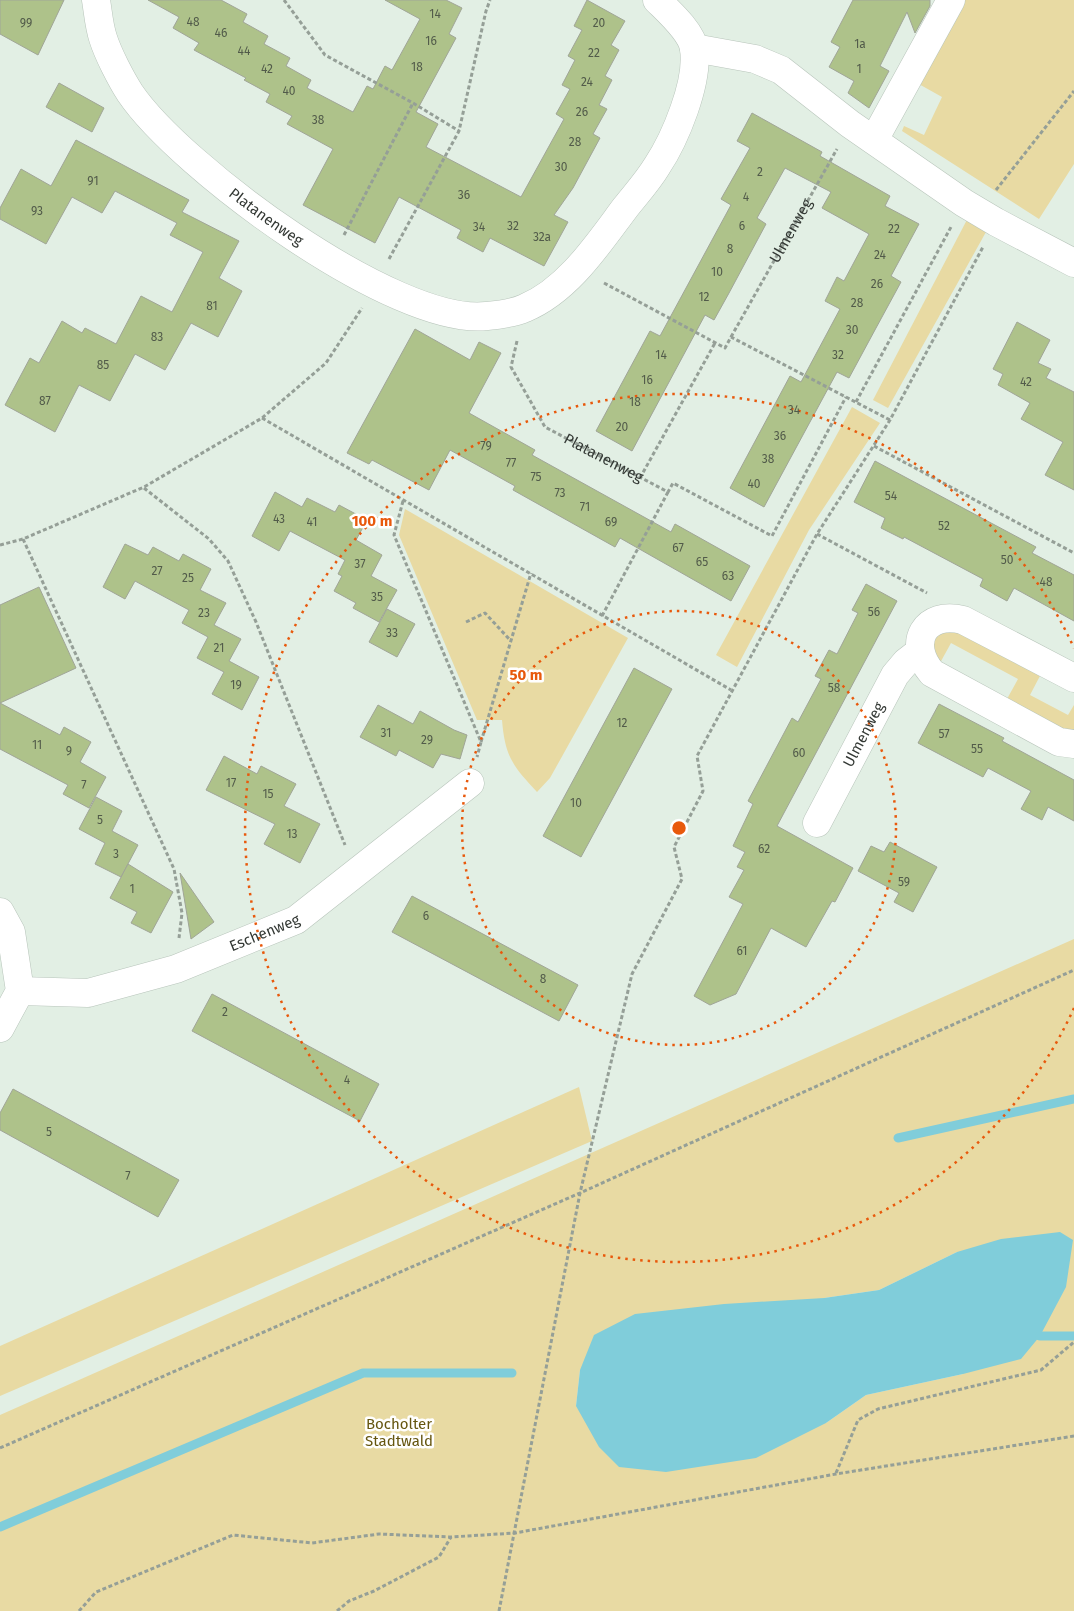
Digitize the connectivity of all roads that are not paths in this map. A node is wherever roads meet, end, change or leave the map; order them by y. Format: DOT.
graph roads {
  1 [pos="96,0"];
  2 [pos="657,0"];
  3 [pos="951,0"];
  4 [pos="694,48"];
  5 [pos="874,140"];
  6 [pos="1074,263"];
  7 [pos="919,652"];
  8 [pos="1074,678"];
  9 [pos="1074,744"];
  10 [pos="470,783"];
  11 [pos="817,823"];
  12 [pos="0,912"];
  13 [pos="20,991"];
  14 [pos="0,1028"];
  1 -- 4 [label="street, Platanenweg"];
  2 -- 4 [label="street"];
  3 -- 5 [label="street"];
  4 -- 5 [label="street"];
  5 -- 6 [label="street"];
  7 -- 8 [label="street"];
  7 -- 9 [label="street"];
  7 -- 11 [label="street, Ulmenweg"];
  10 -- 13 [label="street, Eschenweg"];
  12 -- 13 [label="street"];
  13 -- 14 [label="street"];
}
